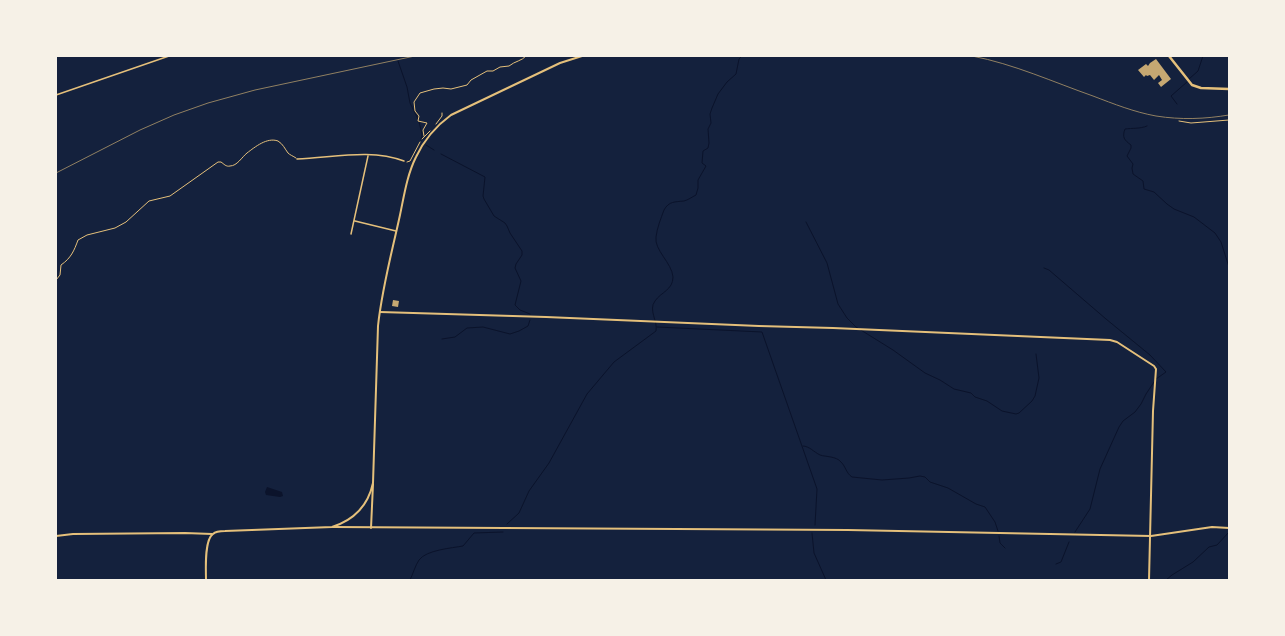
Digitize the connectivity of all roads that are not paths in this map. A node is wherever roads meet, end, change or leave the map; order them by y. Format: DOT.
graph roads {
  1 [pos="169,56"];
  2 [pos="582,56"];
  3 [pos="1168,56"];
  4 [pos="1229,89"];
  5 [pos="56,95"];
  6 [pos="1229,120"];
  7 [pos="1179,121"];
  8 [pos="368,155"];
  9 [pos="296,159"];
  10 [pos="404,160"];
  11 [pos="355,221"];
  12 [pos="396,231"];
  13 [pos="351,234"];
  14 [pos="380,312"];
  15 [pos="374,483"];
  16 [pos="332,527"];
  17 [pos="371,528"];
  18 [pos="1229,528"];
  19 [pos="212,534"];
  20 [pos="56,536"];
  21 [pos="1151,536"];
  22 [pos="206,580"];
  23 [pos="1149,580"];
  1 -- 5 [label="street"];
  2 -- 12 [label="street"];
  3 -- 4 [label="main road"];
  6 -- 7 [label="lane"];
  8 -- 9 [label="street"];
  8 -- 10 [label="street"];
  8 -- 11 [label="street"];
  11 -- 12 [label="street"];
  11 -- 13 [label="street"];
  12 -- 14 [label="street"];
  14 -- 15 [label="street"];
  14 -- 21 [label="street"];
  15 -- 16 [label="street"];
  15 -- 17 [label="street"];
  16 -- 17 [label="street"];
  16 -- 19 [label="street"];
  17 -- 21 [label="street"];
  18 -- 21 [label="street"];
  19 -- 20 [label="street"];
  19 -- 22 [label="street"];
  21 -- 23 [label="street"];
}
